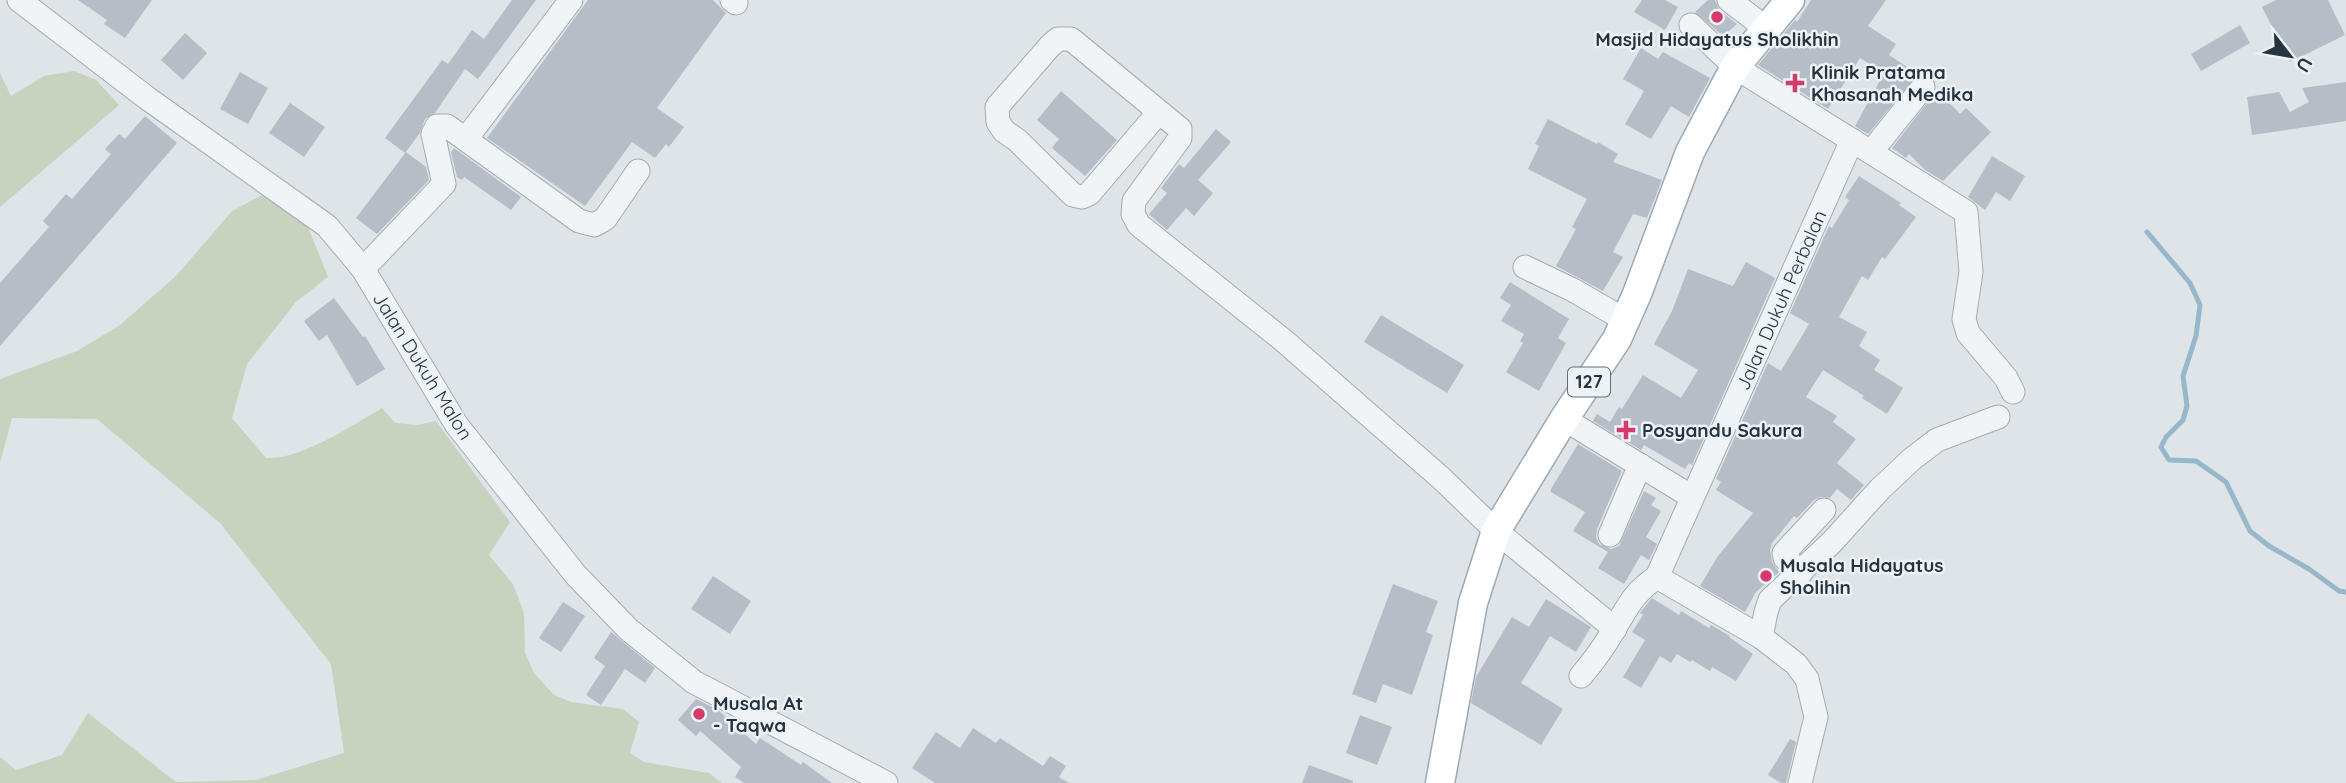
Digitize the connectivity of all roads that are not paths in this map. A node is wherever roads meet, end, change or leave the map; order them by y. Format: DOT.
graph roads {
  1 [pos="19,0"];
  2 [pos="570,0"];
  3 [pos="1729,0"];
  4 [pos="1790,0"];
  5 [pos="1691,25"];
  6 [pos="1767,29"];
  7 [pos="1735,67"];
  8 [pos="1923,87"];
  9 [pos="1159,112"];
  10 [pos="466,139"];
  11 [pos="1862,146"];
  12 [pos="638,171"];
  13 [pos="1525,267"];
  14 [pos="363,269"];
  15 [pos="1625,320"];
  16 [pos="2013,392"];
  17 [pos="1998,417"];
  18 [pos="1564,419"];
  19 [pos="1640,465"];
  20 [pos="1692,497"];
  21 [pos="1824,510"];
  22 [pos="1496,531"];
  23 [pos="1610,534"];
  24 [pos="1801,573"];
  25 [pos="1657,577"];
  26 [pos="1615,629"];
  27 [pos="1762,637"];
  28 [pos="1581,676"];
  29 [pos="886,783"];
  30 [pos="1440,783"];
  31 [pos="1800,783"];
  1 -- 14 [label="street, Jalan Dukuh Malon"];
  2 -- 10 [label="street"];
  3 -- 6 [label="street"];
  4 -- 6 [label="main road, 127"];
  5 -- 7 [label="street"];
  6 -- 7 [label="main road, 127"];
  7 -- 11 [label="street"];
  7 -- 15 [label="main road, 127"];
  8 -- 11 [label="street, Jalan Dukuh Perbalan"];
  9 -- 9 [label="street"];
  9 -- 22 [label="street"];
  10 -- 12 [label="street"];
  10 -- 14 [label="street"];
  11 -- 16 [label="street"];
  11 -- 20 [label="street, Jalan Dukuh Perbalan"];
  13 -- 15 [label="street"];
  14 -- 29 [label="street, Jalan Dukuh Malon"];
  15 -- 18 [label="main road, 127"];
  17 -- 24 [label="street"];
  18 -- 19 [label="street"];
  18 -- 22 [label="main road, 127"];
  19 -- 20 [label="street"];
  19 -- 23 [label="street"];
  20 -- 25 [label="street, Jalan Dukuh Perbalan"];
  21 -- 24 [label="street"];
  22 -- 26 [label="street"];
  22 -- 30 [label="main road, 127"];
  24 -- 27 [label="street"];
  25 -- 26 [label="street"];
  25 -- 27 [label="street"];
  26 -- 28 [label="street"];
  27 -- 31 [label="street"];
}
